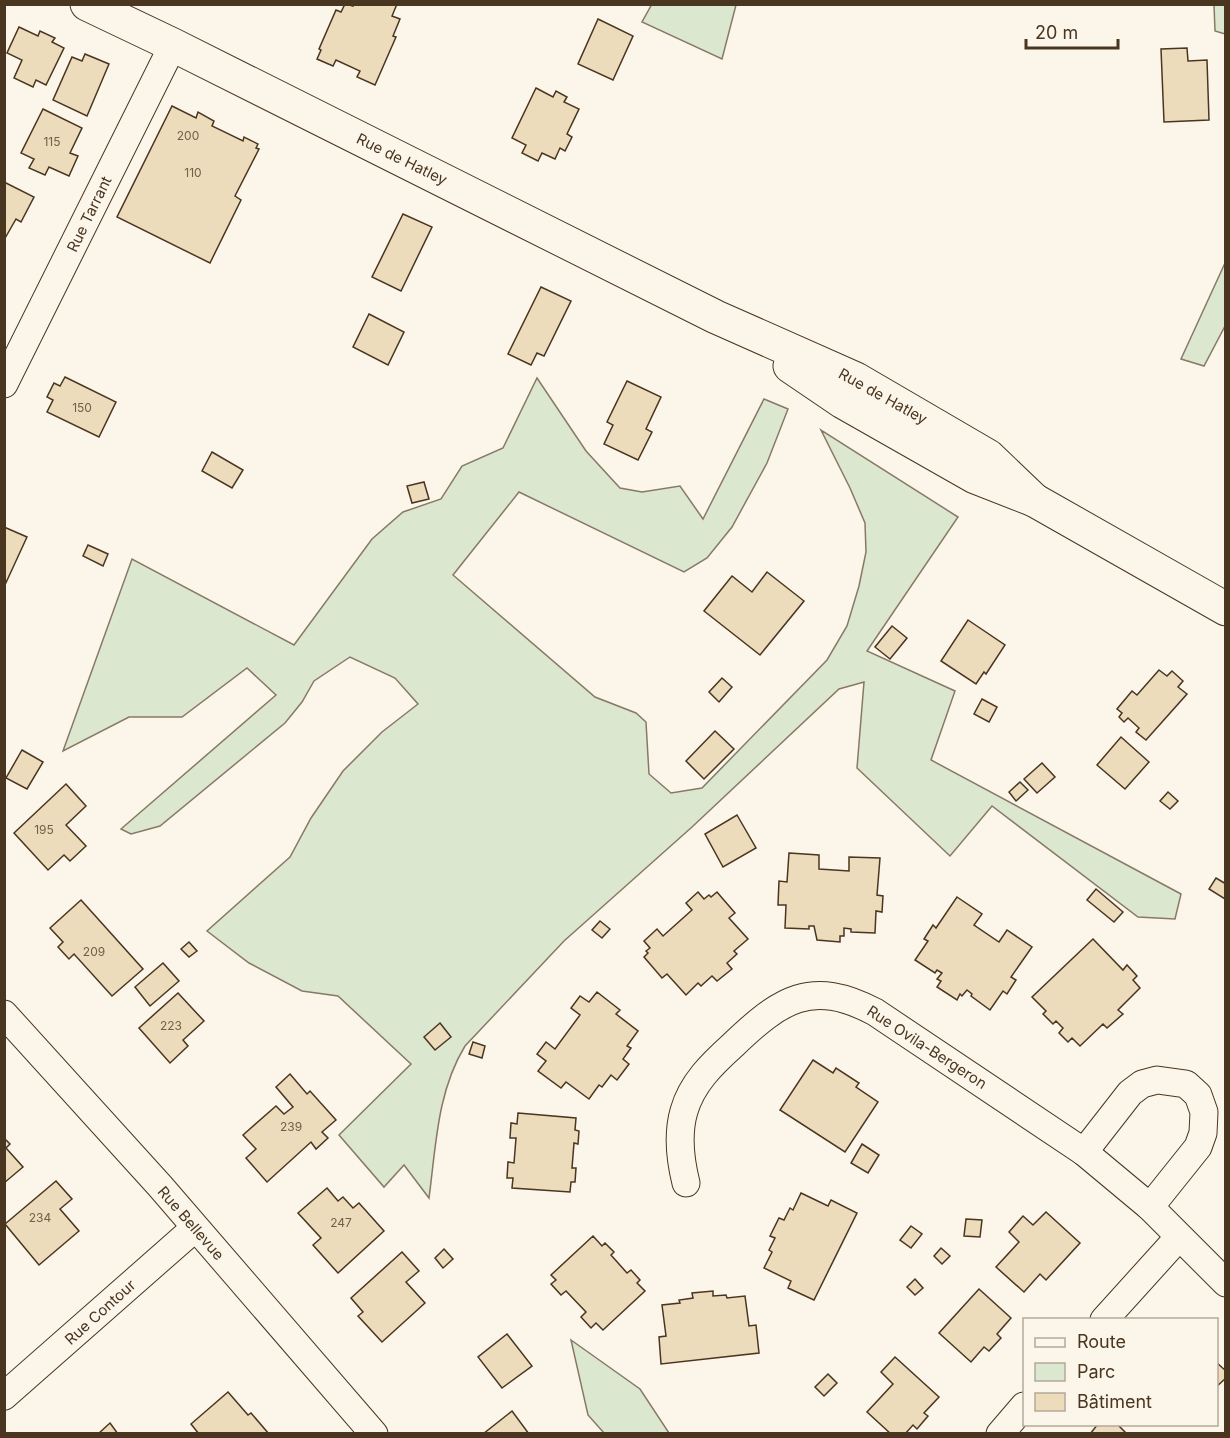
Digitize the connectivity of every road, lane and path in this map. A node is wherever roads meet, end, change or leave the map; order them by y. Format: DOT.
graph roads {
  1 [pos="87,4"];
  2 [pos="172,45"];
  3 [pos="4,384"];
  4 [pos="1226,609"];
  5 [pos="4,1014"];
  6 [pos="1084,1152"];
  7 [pos="686,1183"];
  8 [pos="1150,1207"];
  9 [pos="195,1228"];
  10 [pos="1179,1238"];
  11 [pos="1226,1283"];
  12 [pos="1106,1318"];
  13 [pos="4,1396"];
  14 [pos="1023,1408"];
  15 [pos="374,1434"];
  16 [pos="1000,1434"];
  1 -- 2 [label="main road, Rue de Hatley"];
  2 -- 3 [label="street, Rue Tarrant"];
  2 -- 4 [label="main road, Rue de Hatley"];
  5 -- 9 [label="street, Rue Bellevue"];
  6 -- 7 [label="street, Rue Ovila-Bergeron"];
  6 -- 8 [label="street, Rue Ovila-Bergeron"];
  6 -- 8 [label="street"];
  8 -- 10 [label="street, Rue Ovila-Bergeron"];
  9 -- 13 [label="street, Rue Contour"];
  9 -- 15 [label="street, Rue Bellevue"];
  10 -- 11 [label="street, Rue Ovila-Bergeron"];
  10 -- 12 [label="street"];
  14 -- 16 [label="street"];
}
